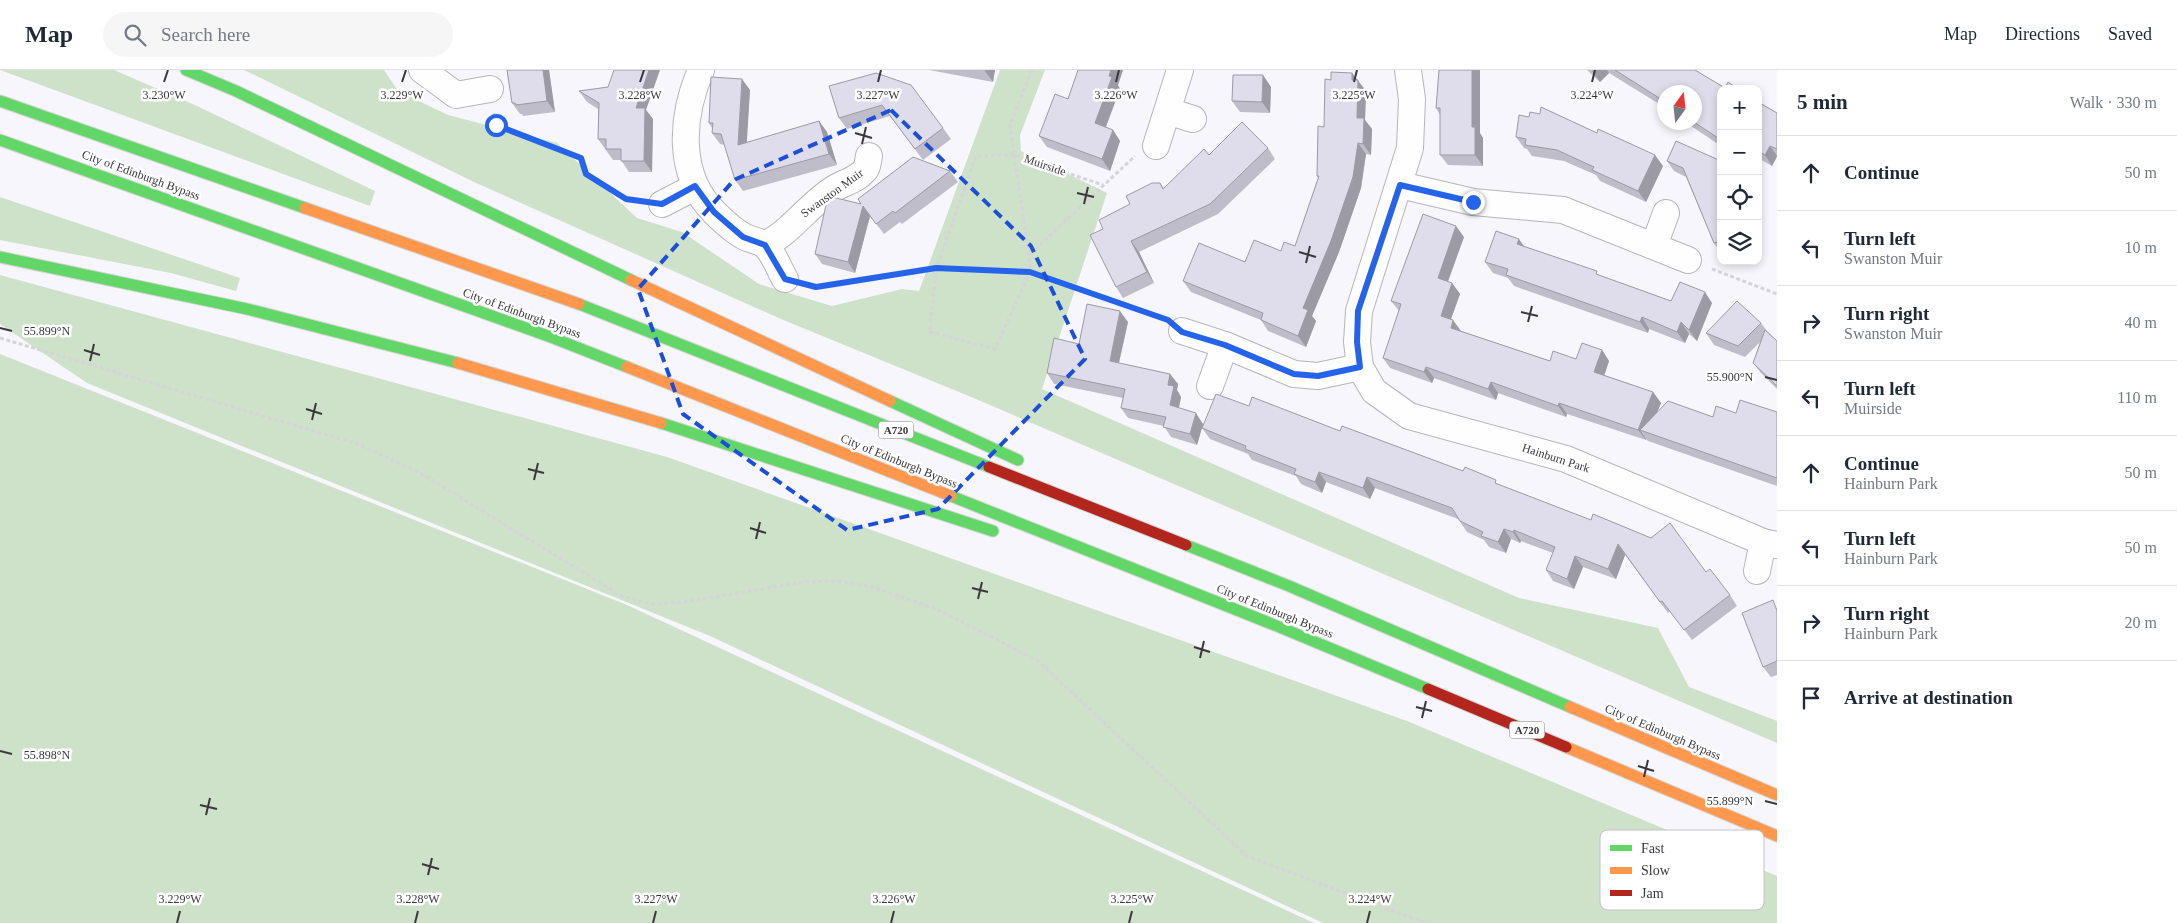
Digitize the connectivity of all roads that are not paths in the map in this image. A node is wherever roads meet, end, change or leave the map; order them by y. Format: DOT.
graph roads {
  1 [pos="186,70"];
  2 [pos="422,70"];
  3 [pos="701,70"];
  4 [pos="1180,70"];
  5 [pos="1408,70"];
  6 [pos="490,89"];
  7 [pos="0,101"];
  8 [pos="1167,111"];
  9 [pos="1193,119"];
  10 [pos="0,140"];
  11 [pos="1156,146"];
  12 [pos="869,156"];
  13 [pos="1400,185"];
  14 [pos="695,186"];
  15 [pos="662,204"];
  16 [pos="1666,213"];
  17 [pos="765,245"];
  18 [pos="1654,246"];
  19 [pos="0,257"];
  20 [pos="1688,260"];
  21 [pos="785,279"];
  22 [pos="1182,332"];
  23 [pos="1225,345"];
  24 [pos="1360,367"];
  25 [pos="1210,386"];
  26 [pos="1028,465"];
  27 [pos="1100,498"];
  28 [pos="1006,536"];
  29 [pos="1770,543"];
  30 [pos="1081,561"];
  31 [pos="1757,570"];
  32 [pos="1289,586"];
  33 [pos="1277,626"];
  34 [pos="1777,795"];
  35 [pos="1763,830"];
  36 [pos="1764,831"];
  37 [pos="1777,836"];
  1 -- 26 [label="highway"];
  2 -- 6 [label="street"];
  3 -- 14 [label="street"];
  4 -- 8 [label="street"];
  5 -- 13 [label="street, Hainburn Park"];
  7 -- 32 [label="highway, City of Edinburgh Bypass / A720"];
  8 -- 9 [label="street"];
  8 -- 11 [label="street"];
  10 -- 33 [label="highway, City of Edinburgh Bypass / A720"];
  12 -- 17 [label="street, Swanston Muir"];
  13 -- 18 [label="street"];
  13 -- 24 [label="street, Hainburn Park"];
  14 -- 15 [label="street"];
  14 -- 17 [label="street"];
  16 -- 18 [label="street"];
  17 -- 21 [label="street"];
  18 -- 20 [label="street"];
  19 -- 28 [label="highway"];
  22 -- 23 [label="street"];
  23 -- 24 [label="street"];
  23 -- 25 [label="street"];
  24 -- 29 [label="street, Hainburn Park"];
  27 -- 32 [label="highway"];
  29 -- 31 [label="street, Hainburn Park"];
  30 -- 33 [label="highway"];
  32 -- 34 [label="highway, City of Edinburgh Bypass / A720"];
  33 -- 35 [label="highway, City of Edinburgh Bypass / A720"];
  36 -- 37 [label="highway, City of Edinburgh Bypass / A720"];
}
